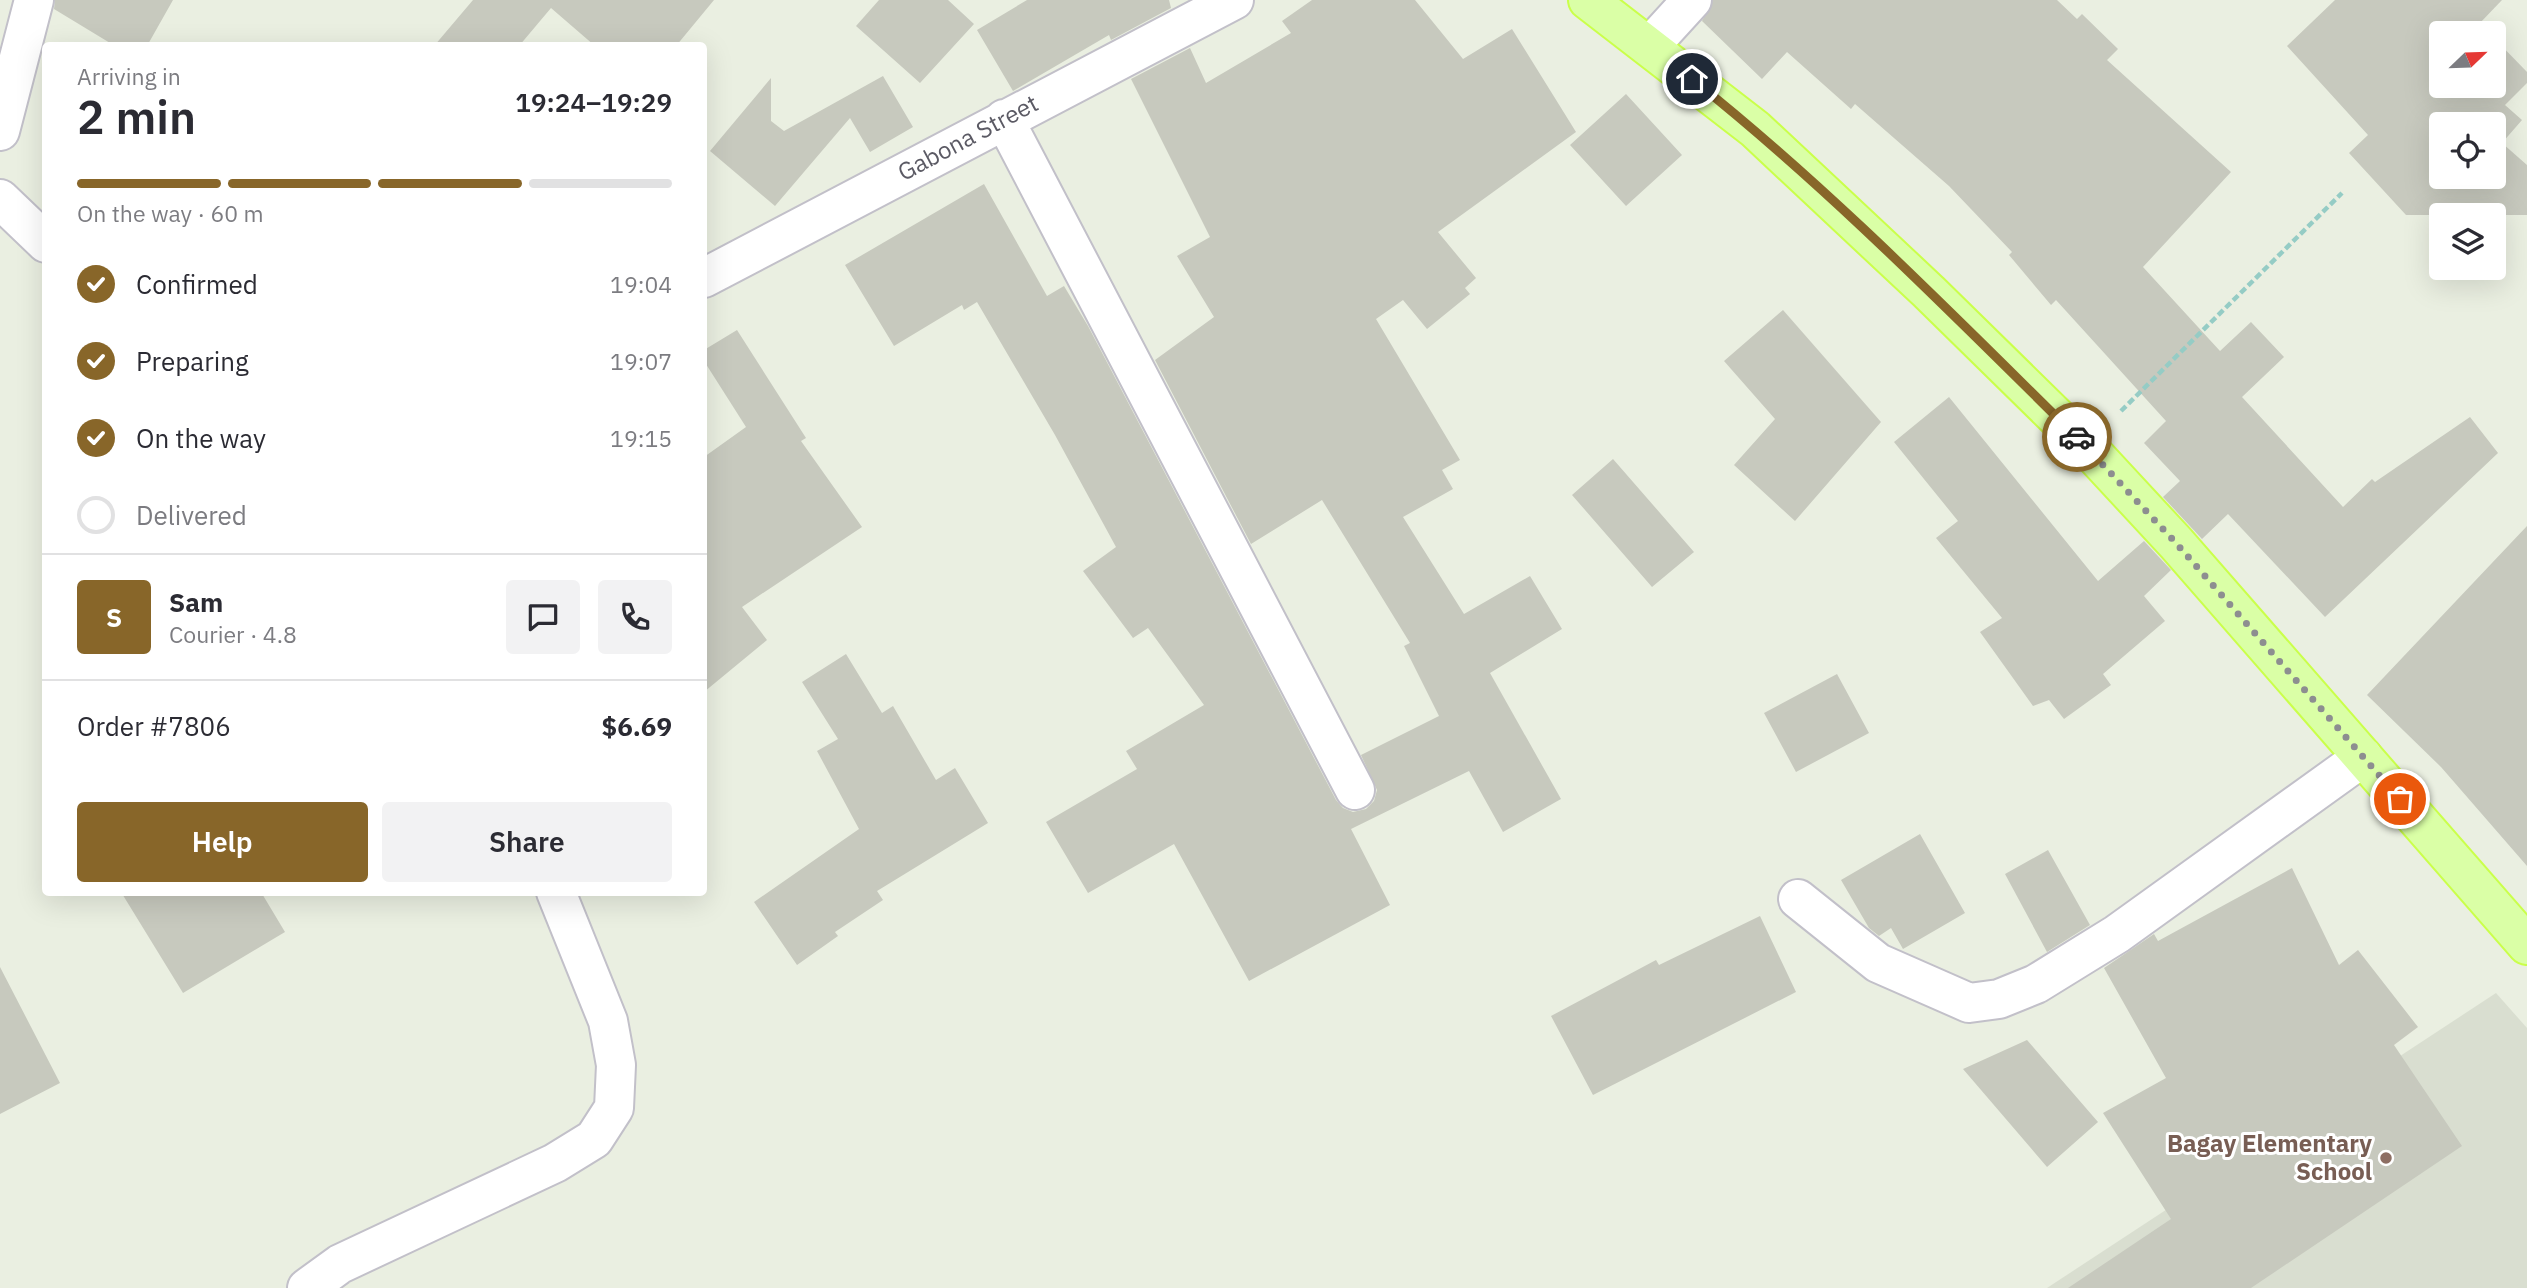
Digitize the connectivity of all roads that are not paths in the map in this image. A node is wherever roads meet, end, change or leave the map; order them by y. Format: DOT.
graph roads {
  1 [pos="34,0"];
  2 [pos="1234,0"];
  3 [pos="1588,0"];
  4 [pos="1692,0"];
  5 [pos="1650,46"];
  6 [pos="1004,119"];
  7 [pos="0,131"];
  8 [pos="0,199"];
  9 [pos="42,239"];
  10 [pos="707,276"];
  11 [pos="2363,757"];
  12 [pos="1355,790"];
  13 [pos="558,896"];
  14 [pos="1798,899"];
  15 [pos="2527,945"];
  16 [pos="307,1288"];
  1 -- 7 [label="street"];
  2 -- 6 [label="street, Gabona Street"];
  3 -- 5 [label="main road"];
  4 -- 5 [label="street"];
  5 -- 11 [label="main road"];
  6 -- 10 [label="street, Gabona Street"];
  6 -- 12 [label="street"];
  8 -- 9 [label="street"];
  11 -- 14 [label="street"];
  11 -- 15 [label="main road"];
  13 -- 16 [label="street"];
}
